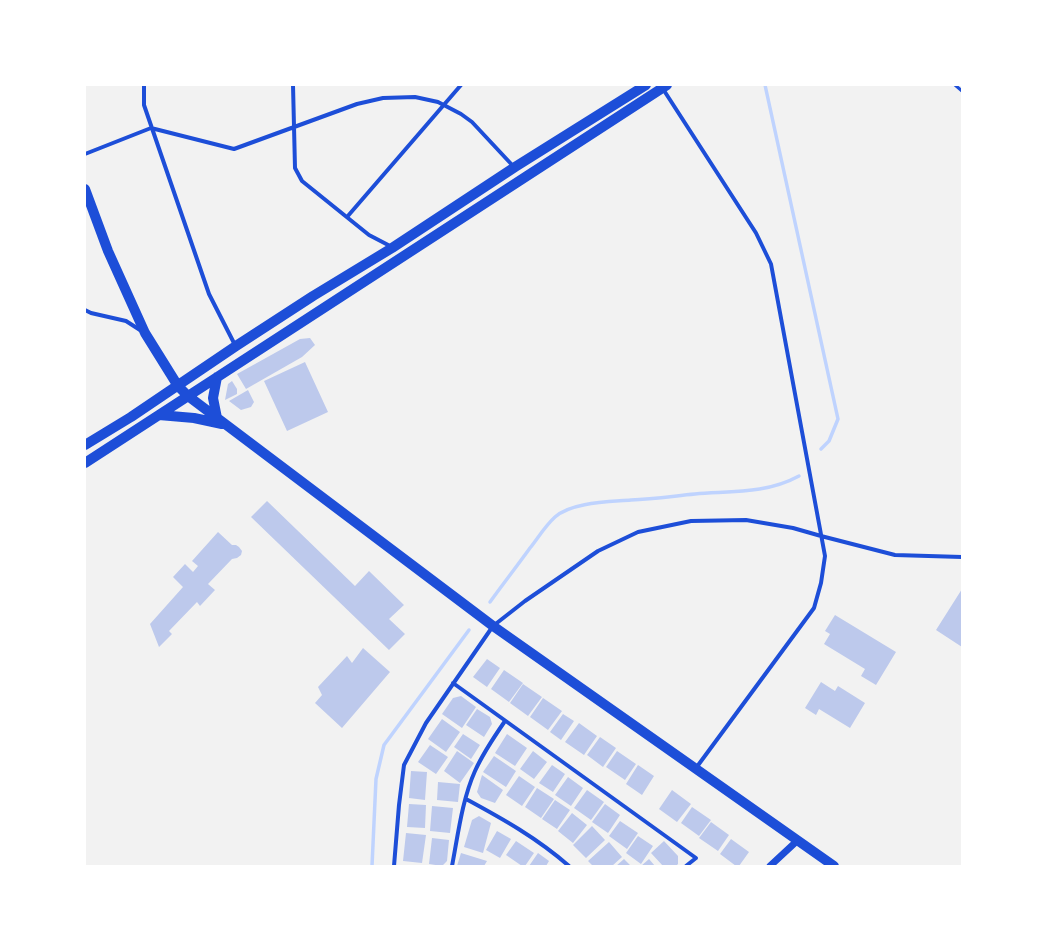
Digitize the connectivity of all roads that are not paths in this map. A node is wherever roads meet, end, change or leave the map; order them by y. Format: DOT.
graph roads {
  1 [pos="144,85"];
  2 [pos="293,85"];
  3 [pos="461,85"];
  4 [pos="646,85"];
  5 [pos="955,85"];
  6 [pos="665,86"];
  7 [pos="962,91"];
  8 [pos="445,105"];
  9 [pos="294,126"];
  10 [pos="151,128"];
  11 [pos="85,154"];
  12 [pos="515,168"];
  13 [pos="85,189"];
  14 [pos="347,217"];
  15 [pos="392,248"];
  16 [pos="85,310"];
  17 [pos="145,333"];
  18 [pos="236,346"];
  19 [pos="217,377"];
  20 [pos="178,386"];
  21 [pos="188,396"];
  22 [pos="159,415"];
  23 [pos="217,418"];
  24 [pos="228,426"];
  25 [pos="85,444"];
  26 [pos="85,463"];
  27 [pos="821,536"];
  28 [pos="962,557"];
  29 [pos="494,626"];
  30 [pos="453,683"];
  31 [pos="505,721"];
  32 [pos="696,768"];
  33 [pos="466,799"];
  34 [pos="798,840"];
  35 [pos="394,866"];
  36 [pos="452,866"];
  37 [pos="569,866"];
  38 [pos="686,866"];
  39 [pos="770,866"];
  40 [pos="834,866"];
  1 -- 10 [label="street"];
  2 -- 9 [label="street"];
  3 -- 8 [label="street"];
  4 -- 12 [label="main road"];
  5 -- 7 [label="lane"];
  6 -- 19 [label="main road"];
  6 -- 27 [label="street"];
  8 -- 9 [label="street"];
  8 -- 12 [label="street"];
  8 -- 14 [label="street"];
  9 -- 10 [label="street"];
  9 -- 14 [label="street"];
  10 -- 11 [label="street"];
  10 -- 18 [label="street"];
  12 -- 15 [label="main road"];
  13 -- 17 [label="main road"];
  14 -- 15 [label="street"];
  15 -- 18 [label="main road"];
  16 -- 17 [label="street"];
  17 -- 20 [label="main road"];
  18 -- 20 [label="main road"];
  19 -- 21 [label="main road"];
  19 -- 23 [label="main road"];
  20 -- 21 [label="main road"];
  20 -- 25 [label="main road"];
  21 -- 22 [label="main road"];
  21 -- 23 [label="main road"];
  22 -- 24 [label="main road"];
  22 -- 26 [label="main road"];
  23 -- 24 [label="main road"];
  24 -- 29 [label="main road"];
  27 -- 28 [label="street"];
  27 -- 29 [label="street"];
  27 -- 32 [label="street"];
  29 -- 30 [label="street"];
  29 -- 32 [label="main road"];
  30 -- 31 [label="street"];
  30 -- 35 [label="street"];
  31 -- 33 [label="street"];
  31 -- 38 [label="street"];
  32 -- 34 [label="main road"];
  33 -- 36 [label="street"];
  33 -- 37 [label="street"];
  34 -- 39 [label="street"];
  34 -- 40 [label="main road"];
}
